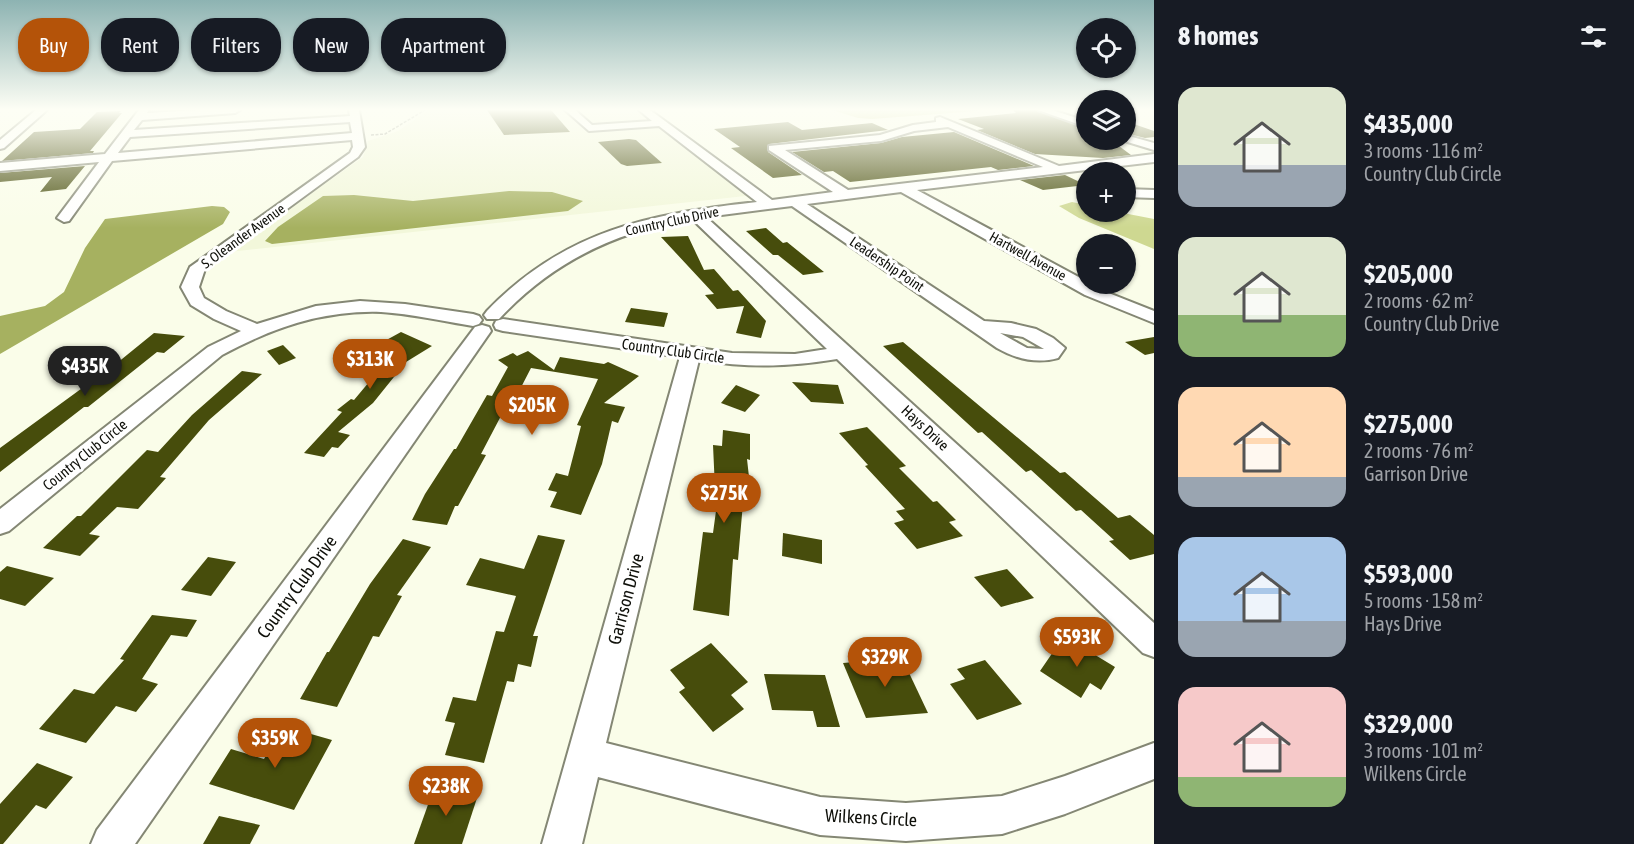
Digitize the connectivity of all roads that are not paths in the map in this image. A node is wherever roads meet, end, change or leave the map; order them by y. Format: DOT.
graph roads {
  1 [pos="115,149"];
  2 [pos="216,149"];
  3 [pos="358,149"];
  4 [pos="697,149"];
  5 [pos="775,149"];
  6 [pos="1012,149"];
  7 [pos="108,158"];
  8 [pos="1154,158"];
  9 [pos="0,167"];
  10 [pos="1060,169"];
  11 [pos="1076,175"];
  12 [pos="904,188"];
  13 [pos="1136,194"];
  14 [pos="1154,194"];
  15 [pos="846,195"];
  16 [pos="794,201"];
  17 [pos="769,204"];
  18 [pos="695,214"];
  19 [pos="64,218"];
  20 [pos="1154,318"];
  21 [pos="488,322"];
  22 [pos="980,326"];
  23 [pos="256,330"];
  24 [pos="843,352"];
  25 [pos="691,354"];
  26 [pos="0,524"];
  27 [pos="1154,642"];
  28 [pos="585,755"];
  29 [pos="1154,761"];
  30 [pos="111,844"];
  31 [pos="562,844"];
  1 -- 7 [label="street"];
  2 -- 7 [label="street"];
  3 -- 23 [label="street, S. Oleander Avenue"];
  4 -- 17 [label="street"];
  5 -- 15 [label="street"];
  6 -- 10 [label="street"];
  7 -- 9 [label="street"];
  7 -- 19 [label="street"];
  8 -- 10 [label="street, Country Club Drive"];
  10 -- 11 [label="street"];
  10 -- 12 [label="street, Country Club Drive"];
  12 -- 15 [label="street, Country Club Drive"];
  12 -- 20 [label="street, Hartwell Avenue"];
  13 -- 14 [label="street"];
  15 -- 16 [label="street, Country Club Drive"];
  16 -- 17 [label="street, Country Club Drive"];
  16 -- 22 [label="street, Leadership Point"];
  17 -- 18 [label="street, Country Club Drive"];
  18 -- 21 [label="street, Country Club Drive"];
  18 -- 24 [label="street, Hays Drive"];
  21 -- 23 [label="street, Country Club Circle"];
  21 -- 25 [label="street, Country Club Circle"];
  21 -- 30 [label="street, Country Club Drive"];
  23 -- 26 [label="street, Country Club Circle"];
  24 -- 25 [label="street, Country Club Circle"];
  24 -- 27 [label="street, Hays Drive"];
  25 -- 28 [label="street, Garrison Drive"];
  28 -- 29 [label="street, Wilkens Circle"];
  28 -- 31 [label="street, Garrison Drive"];
}
